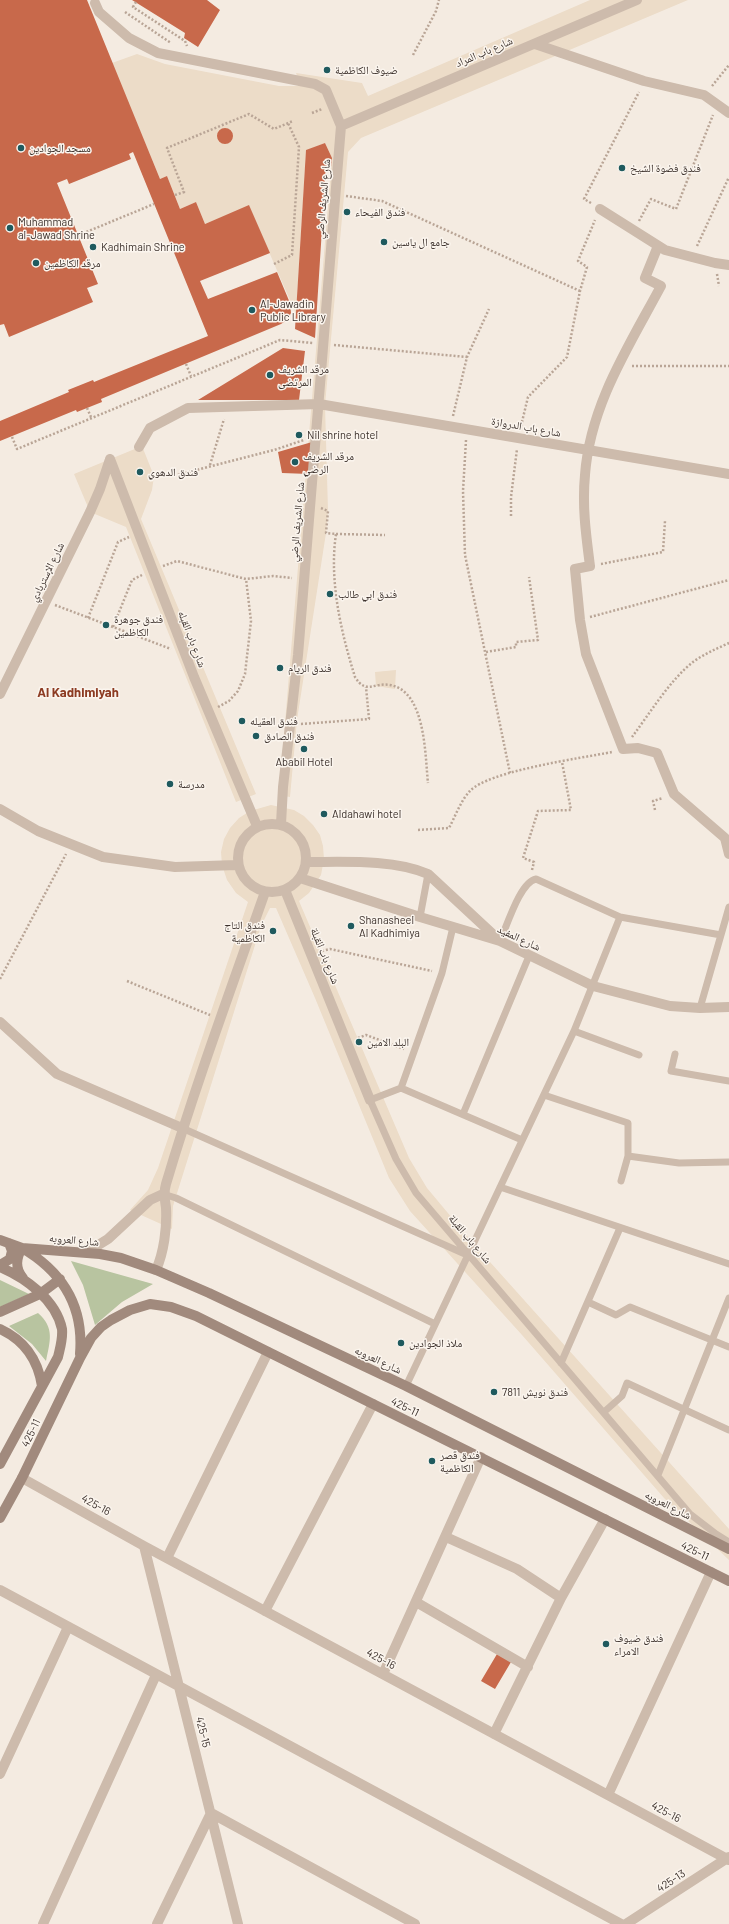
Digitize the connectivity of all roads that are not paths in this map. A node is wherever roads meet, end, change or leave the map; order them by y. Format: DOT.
graph roads {
  1 [pos="637,0"];
  2 [pos="95,3"];
  3 [pos="534,44"];
  4 [pos="729,113"];
  5 [pos="341,126"];
  6 [pos="600,209"];
  7 [pos="658,246"];
  8 [pos="729,265"];
  9 [pos="319,404"];
  10 [pos="139,447"];
  11 [pos="589,450"];
  12 [pos="110,459"];
  13 [pos="729,474"];
  14 [pos="0,694"];
  15 [pos="0,809"];
  16 [pos="281,824"];
  17 [pos="257,826"];
  18 [pos="729,854"];
  19 [pos="306,862"];
  20 [pos="238,865"];
  21 [pos="428,874"];
  22 [pos="300,878"];
  23 [pos="285,890"];
  24 [pos="265,892"];
  25 [pos="729,907"];
  26 [pos="420,917"];
  27 [pos="620,917"];
  28 [pos="453,927"];
  29 [pos="721,934"];
  30 [pos="500,941"];
  31 [pos="529,956"];
  32 [pos="593,986"];
  33 [pos="729,1006"];
  34 [pos="700,1008"];
  35 [pos="0,1022"];
  36 [pos="574,1031"];
  37 [pos="674,1054"];
  38 [pos="639,1055"];
  39 [pos="729,1081"];
  40 [pos="401,1088"];
  41 [pos="544,1095"];
  42 [pos="370,1100"];
  43 [pos="463,1114"];
  44 [pos="182,1128"];
  45 [pos="522,1140"];
  46 [pos="628,1156"];
  47 [pos="729,1162"];
  48 [pos="621,1181"];
  49 [pos="500,1187"];
  50 [pos="163,1194"];
  51 [pos="620,1228"];
  52 [pos="4,1242"];
  53 [pos="22,1248"];
  54 [pos="87,1252"];
  55 [pos="468,1255"];
  56 [pos="729,1264"];
  57 [pos="0,1266"];
  58 [pos="156,1270"];
  59 [pos="23,1278"];
  60 [pos="60,1279"];
  61 [pos="40,1294"];
  62 [pos="729,1298"];
  63 [pos="588,1302"];
  64 [pos="0,1312"];
  65 [pos="435,1324"];
  66 [pos="0,1329"];
  67 [pos="712,1340"];
  68 [pos="729,1347"];
  69 [pos="268,1352"];
  70 [pos="80,1358"];
  71 [pos="561,1363"];
  72 [pos="42,1386"];
  73 [pos="406,1386"];
  74 [pos="373,1404"];
  75 [pos="684,1410"];
  76 [pos="604,1412"];
  77 [pos="729,1430"];
  78 [pos="481,1457"];
  79 [pos="0,1464"];
  80 [pos="658,1475"];
  81 [pos="22,1478"];
  82 [pos="0,1518"];
  83 [pos="605,1519"];
  84 [pos="446,1537"];
  85 [pos="729,1542"];
  86 [pos="144,1546"];
  87 [pos="729,1549"];
  88 [pos="167,1558"];
  89 [pos="711,1572"];
  90 [pos="729,1581"];
  91 [pos="0,1590"];
  92 [pos="561,1598"];
  93 [pos="416,1602"];
  94 [pos="265,1611"];
  95 [pos="68,1627"];
  96 [pos="528,1666"];
  97 [pos="384,1674"];
  98 [pos="156,1675"];
  99 [pos="179,1687"];
  100 [pos="494,1734"];
  101 [pos="0,1774"];
  102 [pos="608,1795"];
  103 [pos="211,1813"];
  104 [pos="728,1859"];
  105 [pos="43,1924"];
  106 [pos="157,1924"];
  107 [pos="238,1924"];
  108 [pos="416,1924"];
  109 [pos="621,1924"];
  110 [pos="626,1924"];
  1 -- 3 [label="street, شارع باب المراد"];
  2 -- 5 [label="street"];
  3 -- 4 [label="street"];
  3 -- 5 [label="street, شارع باب المراد"];
  5 -- 9 [label="street, شارع الشريف الرضي"];
  6 -- 7 [label="street"];
  7 -- 8 [label="street"];
  7 -- 11 [label="street"];
  9 -- 10 [label="street, شارع باب الدروازة"];
  9 -- 11 [label="street, شارع باب الدروازة"];
  9 -- 16 [label="street, شارع الشريف الرضي"];
  11 -- 13 [label="street, شارع باب الدروازة"];
  11 -- 18 [label="street"];
  12 -- 14 [label="street, شارع الإستربادي"];
  12 -- 17 [label="street, شارع باب القبله"];
  15 -- 20 [label="street"];
  16 -- 17 [label="street"];
  16 -- 19 [label="street"];
  17 -- 20 [label="street"];
  19 -- 21 [label="street"];
  19 -- 22 [label="street"];
  20 -- 24 [label="street"];
  21 -- 26 [label="lane"];
  21 -- 30 [label="street"];
  22 -- 23 [label="street"];
  22 -- 26 [label="street, شارع المفيد"];
  23 -- 24 [label="street"];
  23 -- 42 [label="street, شارع باب القبلة"];
  24 -- 44 [label="street"];
  25 -- 29 [label="lane"];
  26 -- 28 [label="street, شارع المفيد"];
  27 -- 29 [label="lane"];
  27 -- 30 [label="lane"];
  27 -- 32 [label="lane"];
  28 -- 30 [label="street, شارع المفيد"];
  28 -- 40 [label="lane"];
  29 -- 34 [label="lane"];
  30 -- 31 [label="street, شارع المفيد"];
  31 -- 32 [label="street, شارع المفيد"];
  31 -- 43 [label="lane"];
  32 -- 34 [label="street, شارع المفيد"];
  32 -- 36 [label="lane"];
  33 -- 34 [label="street, شارع المفيد"];
  35 -- 44 [label="street"];
  36 -- 38 [label="lane"];
  36 -- 41 [label="lane"];
  37 -- 39 [label="lane"];
  40 -- 42 [label="lane"];
  40 -- 43 [label="lane"];
  41 -- 45 [label="lane"];
  41 -- 46 [label="lane"];
  42 -- 55 [label="lane, شارع باب القبلة"];
  43 -- 45 [label="lane"];
  44 -- 50 [label="street"];
  44 -- 55 [label="lane"];
  45 -- 49 [label="lane"];
  46 -- 47 [label="lane"];
  46 -- 48 [label="lane"];
  49 -- 51 [label="lane"];
  49 -- 55 [label="lane"];
  50 -- 54 [label="street"];
  50 -- 58 [label="street"];
  50 -- 65 [label="lane"];
  51 -- 56 [label="lane"];
  51 -- 63 [label="lane"];
  52 -- 53 [label="street, شارع العروبه"];
  52 -- 57 [label="street"];
  53 -- 54 [label="street, شارع العروبه"];
  53 -- 59 [label="street"];
  53 -- 60 [label="street, 425-11"];
  54 -- 58 [label="street, شارع العروبه"];
  55 -- 65 [label="lane"];
  55 -- 71 [label="lane, شارع باب القبلة"];
  57 -- 59 [label="street"];
  58 -- 73 [label="street, شارع العروبه"];
  59 -- 61 [label="street"];
  60 -- 61 [label="street"];
  60 -- 70 [label="street, 425-11"];
  61 -- 64 [label="street"];
  61 -- 72 [label="street, 425-11"];
  62 -- 67 [label="lane"];
  63 -- 67 [label="lane"];
  63 -- 71 [label="lane"];
  65 -- 73 [label="lane"];
  66 -- 72 [label="street"];
  67 -- 68 [label="lane"];
  67 -- 75 [label="lane"];
  69 -- 70 [label="street, 425-11"];
  69 -- 74 [label="street, 425-11"];
  69 -- 88 [label="street"];
  70 -- 81 [label="street, 425-11"];
  71 -- 76 [label="lane, شارع باب القبلة"];
  72 -- 79 [label="street, 425-11"];
  73 -- 87 [label="street, شارع العروبه"];
  74 -- 78 [label="street, 425-11"];
  74 -- 94 [label="street"];
  75 -- 76 [label="lane"];
  75 -- 77 [label="lane"];
  75 -- 80 [label="lane"];
  76 -- 80 [label="lane, شارع باب القبلة"];
  78 -- 83 [label="street, 425-11"];
  78 -- 84 [label="street"];
  80 -- 85 [label="lane, شارع باب القبلة"];
  81 -- 82 [label="street, 425-11"];
  81 -- 86 [label="street, 425-16"];
  83 -- 89 [label="street, 425-11"];
  83 -- 92 [label="street"];
  84 -- 92 [label="street"];
  84 -- 93 [label="street"];
  86 -- 88 [label="street, 425-16"];
  86 -- 99 [label="street, 425-15"];
  88 -- 94 [label="street, 425-16"];
  89 -- 90 [label="street, 425-11"];
  89 -- 102 [label="street"];
  91 -- 95 [label="street"];
  92 -- 96 [label="street"];
  93 -- 96 [label="street"];
  93 -- 97 [label="street"];
  94 -- 97 [label="street, 425-16"];
  95 -- 98 [label="street"];
  95 -- 101 [label="street"];
  96 -- 100 [label="street"];
  97 -- 100 [label="street, 425-16"];
  98 -- 99 [label="street"];
  98 -- 105 [label="street"];
  99 -- 103 [label="street, 425-15"];
  99 -- 109 [label="street"];
  100 -- 102 [label="street, 425-16"];
  102 -- 104 [label="street, 425-16"];
  103 -- 106 [label="street"];
  103 -- 107 [label="street, 425-15"];
  103 -- 108 [label="street"];
  104 -- 110 [label="street, 425-13"];
}
